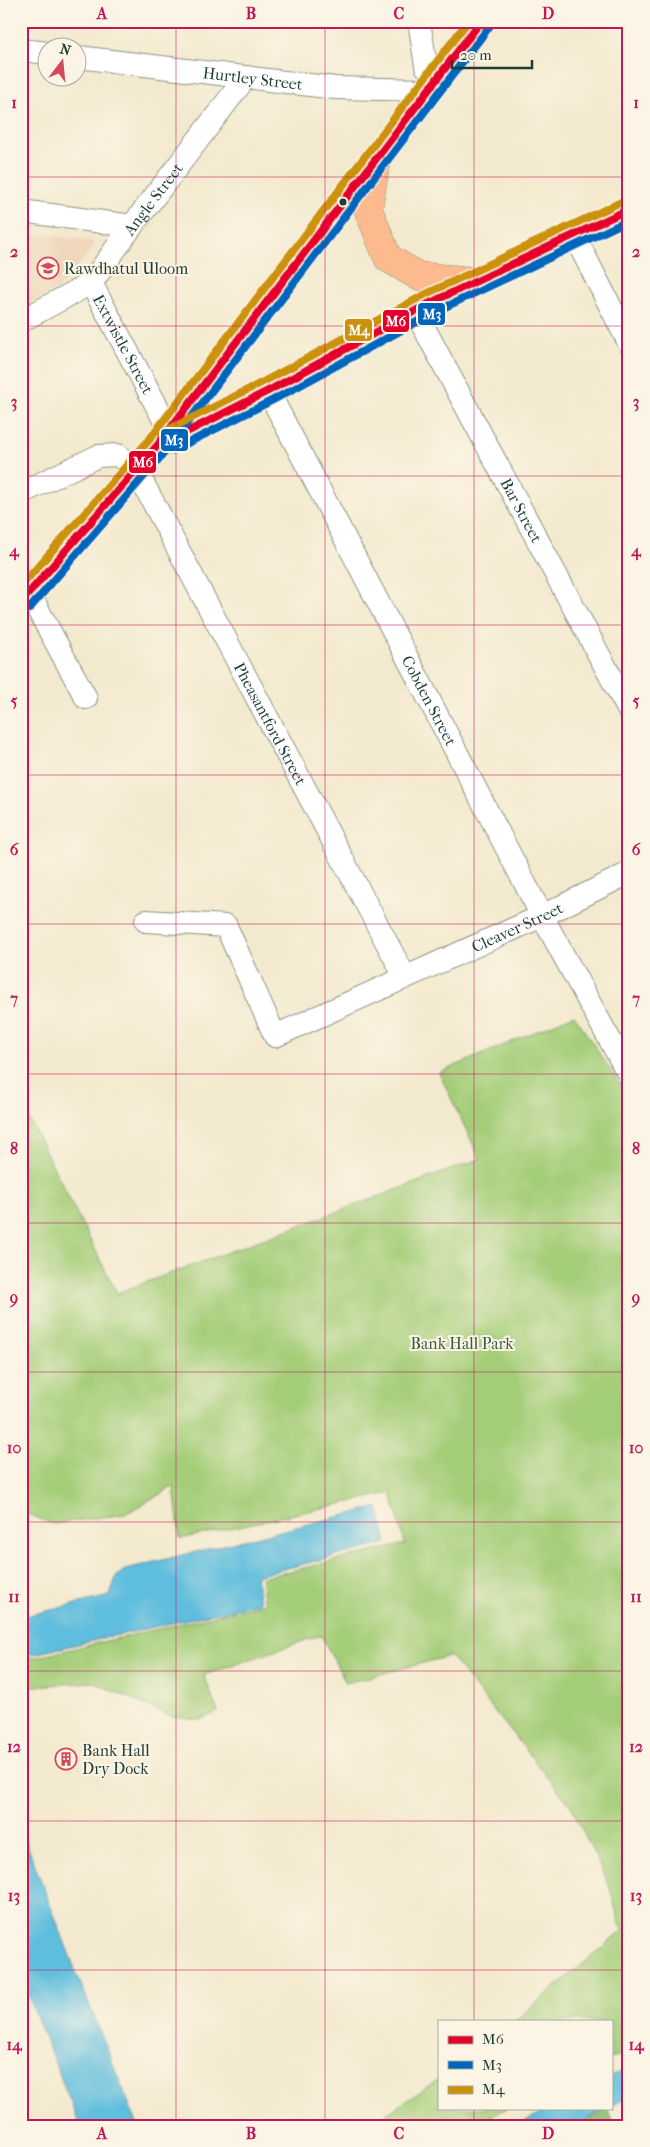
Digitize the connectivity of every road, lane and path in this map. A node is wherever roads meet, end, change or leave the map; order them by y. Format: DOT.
graph roads {
  1 [pos="419,21"];
  2 [pos="481,21"];
  3 [pos="21,50"];
  4 [pos="38,52"];
  5 [pos="88,58"];
  6 [pos="246,77"];
  7 [pos="433,84"];
  8 [pos="376,158"];
  9 [pos="629,209"];
  10 [pos="21,211"];
  11 [pos="132,226"];
  12 [pos="573,233"];
  13 [pos="474,281"];
  14 [pos="92,283"];
  15 [pos="415,311"];
  16 [pos="21,321"];
  17 [pos="629,343"];
  18 [pos="268,391"];
  19 [pos="163,438"];
  20 [pos="136,470"];
  21 [pos="21,492"];
  22 [pos="25,598"];
  23 [pos="86,698"];
  24 [pos="629,711"];
  25 [pos="629,873"];
  26 [pos="542,916"];
  27 [pos="146,921"];
  28 [pos="406,977"];
  29 [pos="629,1076"];
  1 -- 7 [label="street"];
  2 -- 7 [label="main road"];
  3 -- 4 [label="street"];
  5 -- 6 [label="street, Hurtley Street"];
  6 -- 7 [label="street, Hurtley Street"];
  6 -- 11 [label="street, Angle Street"];
  7 -- 8 [label="main road"];
  8 -- 13 [label="main road"];
  8 -- 19 [label="main road"];
  9 -- 12 [label="main road"];
  10 -- 11 [label="street"];
  11 -- 14 [label="street, Angle Street"];
  12 -- 13 [label="main road"];
  12 -- 17 [label="street"];
  13 -- 15 [label="main road"];
  14 -- 16 [label="street, Angle Street"];
  14 -- 19 [label="street, Extwistle Street"];
  15 -- 18 [label="main road"];
  15 -- 24 [label="street, Bar Street"];
  18 -- 19 [label="main road"];
  18 -- 26 [label="street, Cobden Street"];
  19 -- 20 [label="main road"];
  20 -- 21 [label="street"];
  20 -- 22 [label="main road"];
  20 -- 28 [label="street, Pheasantford Street"];
  22 -- 23 [label="street"];
  25 -- 26 [label="street, Cleaver Street"];
  26 -- 28 [label="street, Cleaver Street"];
  26 -- 29 [label="street, Cobden Street"];
  27 -- 28 [label="street, Cleaver Street"];
}
